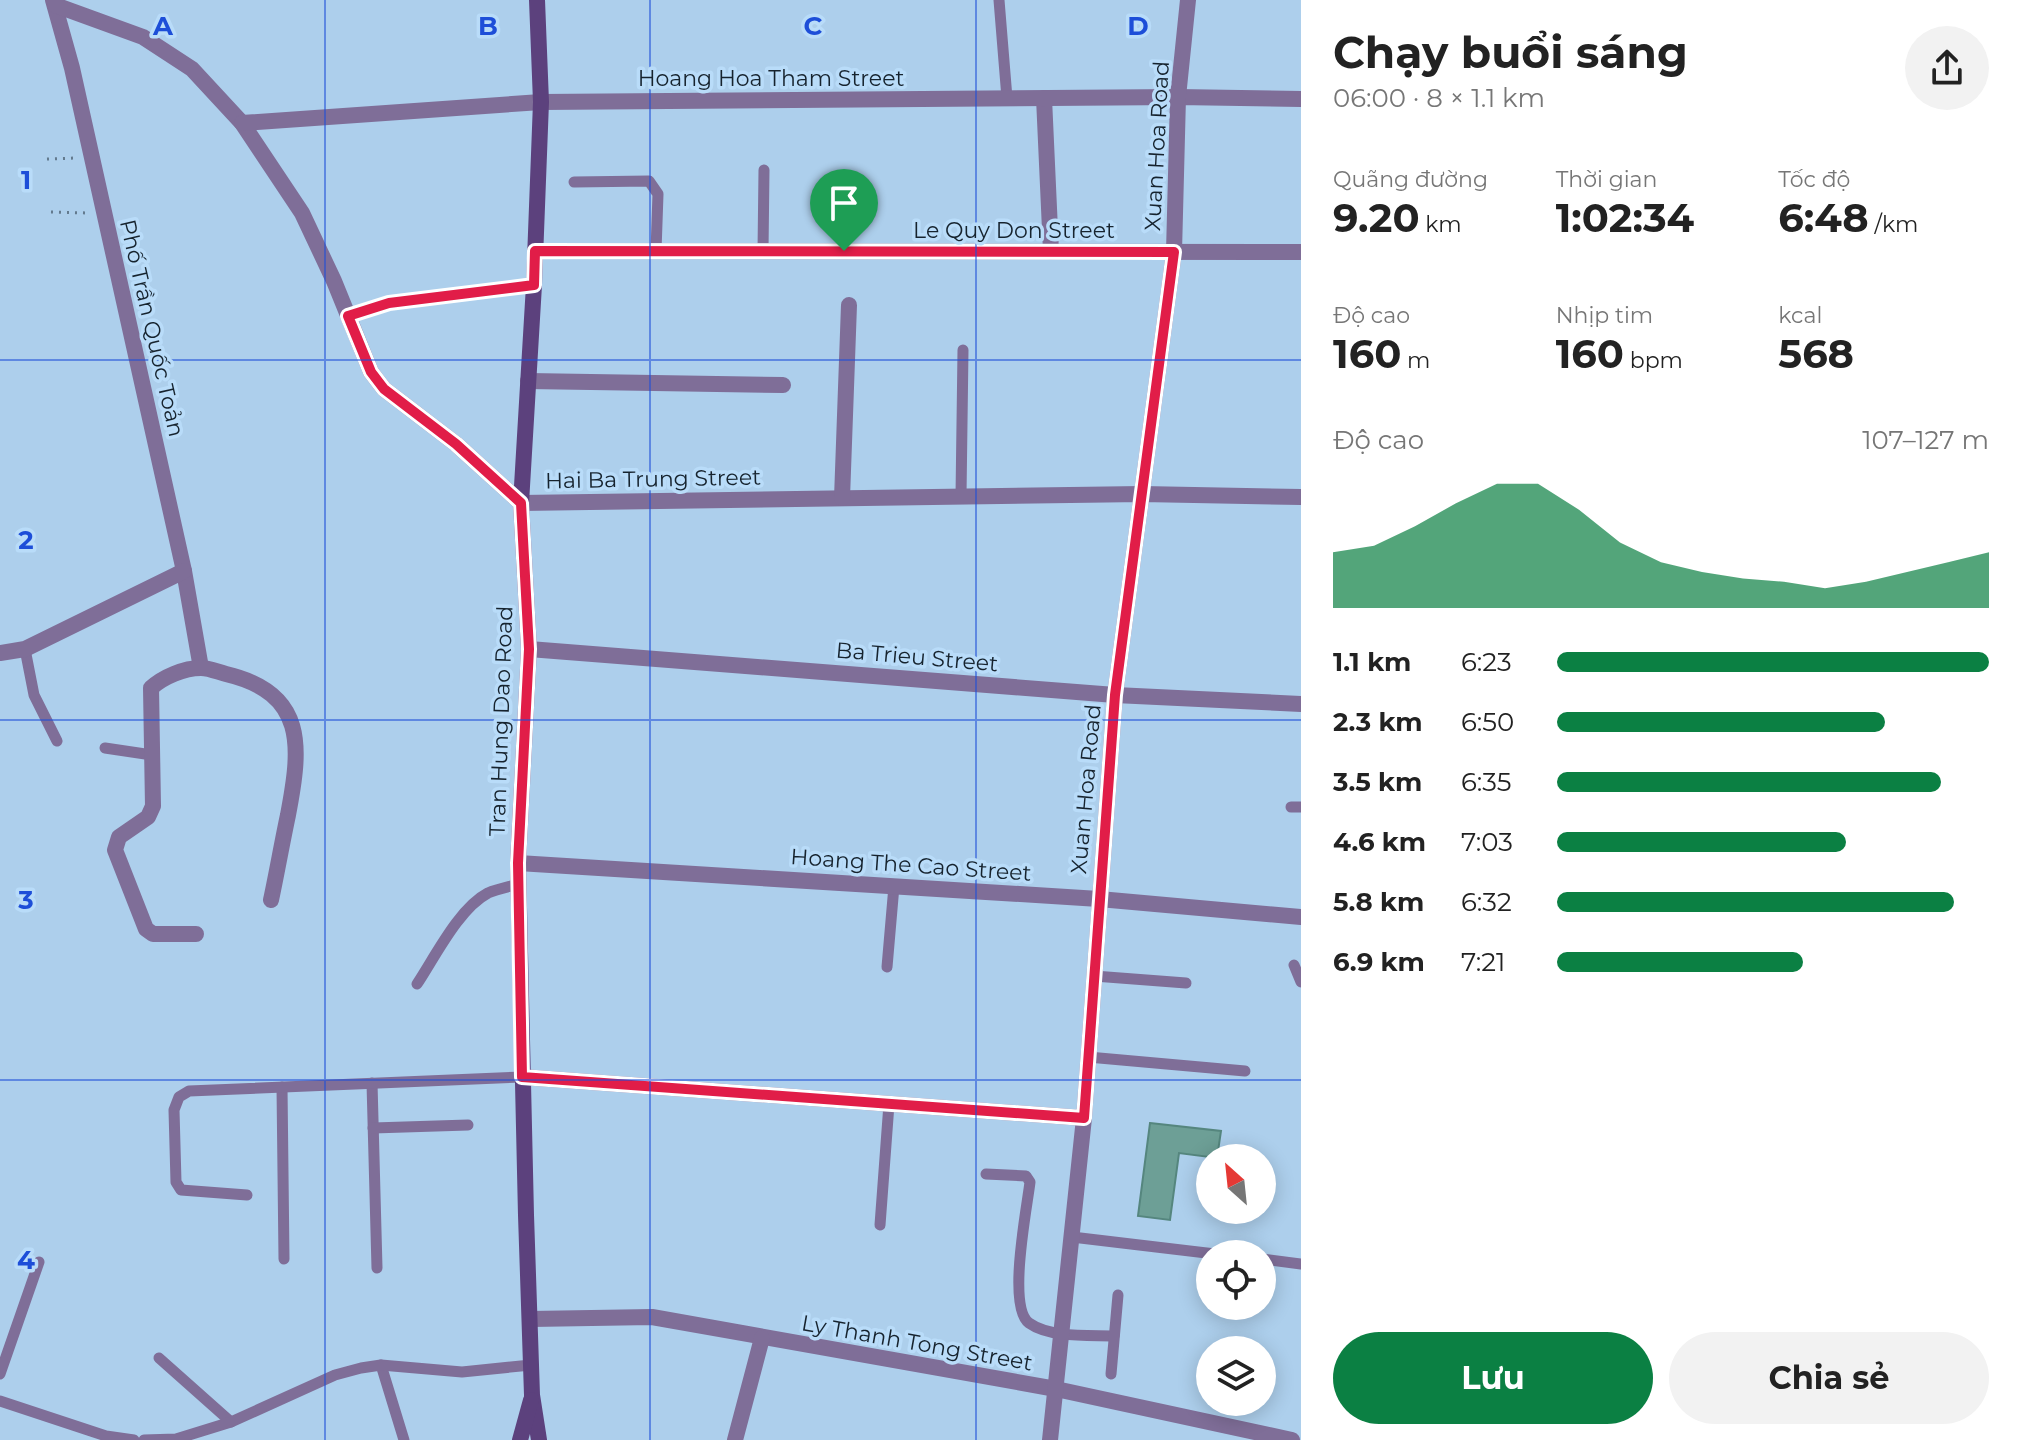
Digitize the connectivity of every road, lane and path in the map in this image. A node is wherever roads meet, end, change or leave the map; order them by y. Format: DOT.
graph roads {
  1 [pos="537,0"];
  2 [pos="999,0"];
  3 [pos="1188,0"];
  4 [pos="54,3"];
  5 [pos="1178,97"];
  6 [pos="1007,98"];
  7 [pos="1044,98"];
  8 [pos="1301,99"];
  9 [pos="541,102"];
  10 [pos="242,123"];
  11 [pos="92,157"];
  12 [pos="47,159"];
  13 [pos="764,170"];
  14 [pos="574,182"];
  15 [pos="51,212"];
  16 [pos="104,213"];
  17 [pos="535,251"];
  18 [pos="656,251"];
  19 [pos="763,251"];
  20 [pos="1051,252"];
  21 [pos="1174,252"];
  22 [pos="1301,252"];
  23 [pos="534,285"];
  24 [pos="849,305"];
  25 [pos="348,316"];
  26 [pos="963,350"];
  27 [pos="528,381"];
  28 [pos="783,385"];
  29 [pos="1142,494"];
  30 [pos="961,496"];
  31 [pos="1301,497"];
  32 [pos="842,498"];
  33 [pos="521,503"];
  34 [pos="184,571"];
  35 [pos="25,649"];
  36 [pos="529,649"];
  37 [pos="0,653"];
  38 [pos="201,668"];
  39 [pos="1115,695"];
  40 [pos="1301,704"];
  41 [pos="57,741"];
  42 [pos="105,748"];
  43 [pos="152,755"];
  44 [pos="518,863"];
  45 [pos="519,884"];
  46 [pos="894,886"];
  47 [pos="1099,899"];
  48 [pos="271,900"];
  49 [pos="1301,917"];
  50 [pos="196,934"];
  51 [pos="1294,965"];
  52 [pos="887,967"];
  53 [pos="1094,976"];
  54 [pos="1301,982"];
  55 [pos="1186,983"];
  56 [pos="417,984"];
  57 [pos="1088,1057"];
  58 [pos="1245,1071"];
  59 [pos="522,1077"];
  60 [pos="372,1083"];
  61 [pos="282,1087"];
  62 [pos="889,1104"];
  63 [pos="1084,1118"];
  64 [pos="468,1125"];
  65 [pos="373,1128"];
  66 [pos="986,1174"];
  67 [pos="247,1195"];
  68 [pos="880,1225"];
  69 [pos="1072,1237"];
  70 [pos="1196,1252"];
  71 [pos="284,1259"];
  72 [pos="1276,1261"];
  73 [pos="39,1262"];
  74 [pos="1301,1264"];
  75 [pos="377,1268"];
  76 [pos="1118,1295"];
  77 [pos="531,1319"];
  78 [pos="1062,1335"];
  79 [pos="1114,1336"];
  80 [pos="762,1338"];
  81 [pos="159,1358"];
  82 [pos="381,1365"];
  83 [pos="531,1365"];
  84 [pos="0,1374"];
  85 [pos="1111,1374"];
  86 [pos="1056,1389"];
  87 [pos="532,1395"];
  88 [pos="0,1401"];
  89 [pos="231,1422"];
  90 [pos="517,1437"];
  91 [pos="134,1440"];
  92 [pos="144,1440"];
  93 [pos="404,1440"];
  94 [pos="539,1440"];
  95 [pos="735,1440"];
  96 [pos="1050,1440"];
  97 [pos="1292,1440"];
  1 -- 9 [label="street, Tran Hung Dao Road"];
  2 -- 6 [label="lane"];
  3 -- 5 [label="street, Xuan Hoa Road"];
  4 -- 10 [label="street, Hai Ba Trung Street"];
  4 -- 11 [label="street, Phố Trần Quốc Toản"];
  5 -- 7 [label="street, Hoang Hoa Tham Street"];
  5 -- 8 [label="street, Hoang Hoa Tham Street"];
  5 -- 21 [label="street, Xuan Hoa Road"];
  6 -- 7 [label="street, Hoang Hoa Tham Street"];
  6 -- 9 [label="street, Hoang Hoa Tham Street"];
  7 -- 20 [label="street"];
  9 -- 10 [label="street, Hoang Hoa Tham Street"];
  9 -- 17 [label="street, Tran Hung Dao Road"];
  10 -- 25 [label="street, Hai Ba Trung Street"];
  11 -- 12 [label="path"];
  11 -- 16 [label="street, Phố Trần Quốc Toản"];
  13 -- 19 [label="lane"];
  14 -- 18 [label="lane"];
  15 -- 16 [label="path"];
  16 -- 34 [label="street, Phố Trần Quốc Toản"];
  17 -- 18 [label="street, Le Quy Don Street"];
  17 -- 23 [label="street, Tran Hung Dao Road"];
  18 -- 19 [label="street, Le Quy Don Street"];
  19 -- 20 [label="street, Le Quy Don Street"];
  20 -- 21 [label="street, Le Quy Don Street"];
  21 -- 22 [label="street, Le Quy Don Street"];
  21 -- 29 [label="street, Xuan Hoa Road"];
  23 -- 25 [label="lane"];
  23 -- 27 [label="street, Tran Hung Dao Road"];
  24 -- 32 [label="street"];
  25 -- 33 [label="street, Hai Ba Trung Street"];
  26 -- 30 [label="lane"];
  27 -- 28 [label="street"];
  27 -- 33 [label="street, Tran Hung Dao Road"];
  29 -- 30 [label="street, Hai Ba Trung Street"];
  29 -- 31 [label="street, Hai Ba Trung Street"];
  29 -- 39 [label="street, Xuan Hoa Road"];
  30 -- 32 [label="street, Hai Ba Trung Street"];
  32 -- 33 [label="street, Hai Ba Trung Street"];
  33 -- 36 [label="street, Tran Hung Dao Road"];
  34 -- 35 [label="street"];
  34 -- 38 [label="street, Phố Trần Quốc Toản"];
  35 -- 37 [label="street"];
  35 -- 41 [label="lane"];
  36 -- 39 [label="street, Ba Trieu Street"];
  36 -- 44 [label="street, Tran Hung Dao Road"];
  38 -- 43 [label="street"];
  38 -- 48 [label="street"];
  39 -- 40 [label="street, Ba Trieu Street"];
  39 -- 47 [label="street, Xuan Hoa Road"];
  42 -- 43 [label="lane"];
  43 -- 50 [label="street"];
  44 -- 45 [label="street, Tran Hung Dao Road"];
  44 -- 46 [label="street, Hoang The Cao Street"];
  45 -- 56 [label="lane"];
  45 -- 59 [label="street, Tran Hung Dao Road"];
  46 -- 47 [label="street, Hoang The Cao Street"];
  46 -- 52 [label="lane"];
  47 -- 49 [label="street, Hoang The Cao Street"];
  47 -- 53 [label="street, Xuan Hoa Road"];
  51 -- 54 [label="lane"];
  53 -- 55 [label="lane"];
  53 -- 57 [label="street, Xuan Hoa Road"];
  57 -- 58 [label="lane"];
  57 -- 63 [label="street, Xuan Hoa Road"];
  59 -- 60 [label="lane"];
  59 -- 62 [label="street"];
  59 -- 77 [label="street, Tran Hung Dao Road"];
  60 -- 61 [label="lane"];
  60 -- 65 [label="lane"];
  61 -- 67 [label="lane"];
  61 -- 71 [label="lane"];
  62 -- 63 [label="street"];
  62 -- 68 [label="lane"];
  63 -- 69 [label="street, Xuan Hoa Road"];
  64 -- 65 [label="lane"];
  65 -- 75 [label="lane"];
  66 -- 78 [label="lane"];
  69 -- 70 [label="lane"];
  69 -- 78 [label="street, Xuan Hoa Road"];
  72 -- 74 [label="lane"];
  73 -- 84 [label="lane"];
  76 -- 79 [label="lane"];
  77 -- 80 [label="street, Ly Thanh Tong Street"];
  77 -- 83 [label="street, Tran Hung Dao Road"];
  78 -- 79 [label="lane"];
  78 -- 86 [label="street, Xuan Hoa Road"];
  79 -- 85 [label="lane"];
  80 -- 86 [label="street, Ly Thanh Tong Street"];
  80 -- 95 [label="street"];
  81 -- 89 [label="lane"];
  82 -- 83 [label="lane"];
  82 -- 89 [label="lane"];
  82 -- 93 [label="lane"];
  83 -- 87 [label="street, Tran Hung Dao Road"];
  86 -- 96 [label="street, Xuan Hoa Road"];
  86 -- 97 [label="street, Ly Thanh Tong Street"];
  87 -- 90 [label="street"];
  87 -- 94 [label="street"];
  88 -- 91 [label="lane"];
  89 -- 92 [label="lane"];
}
